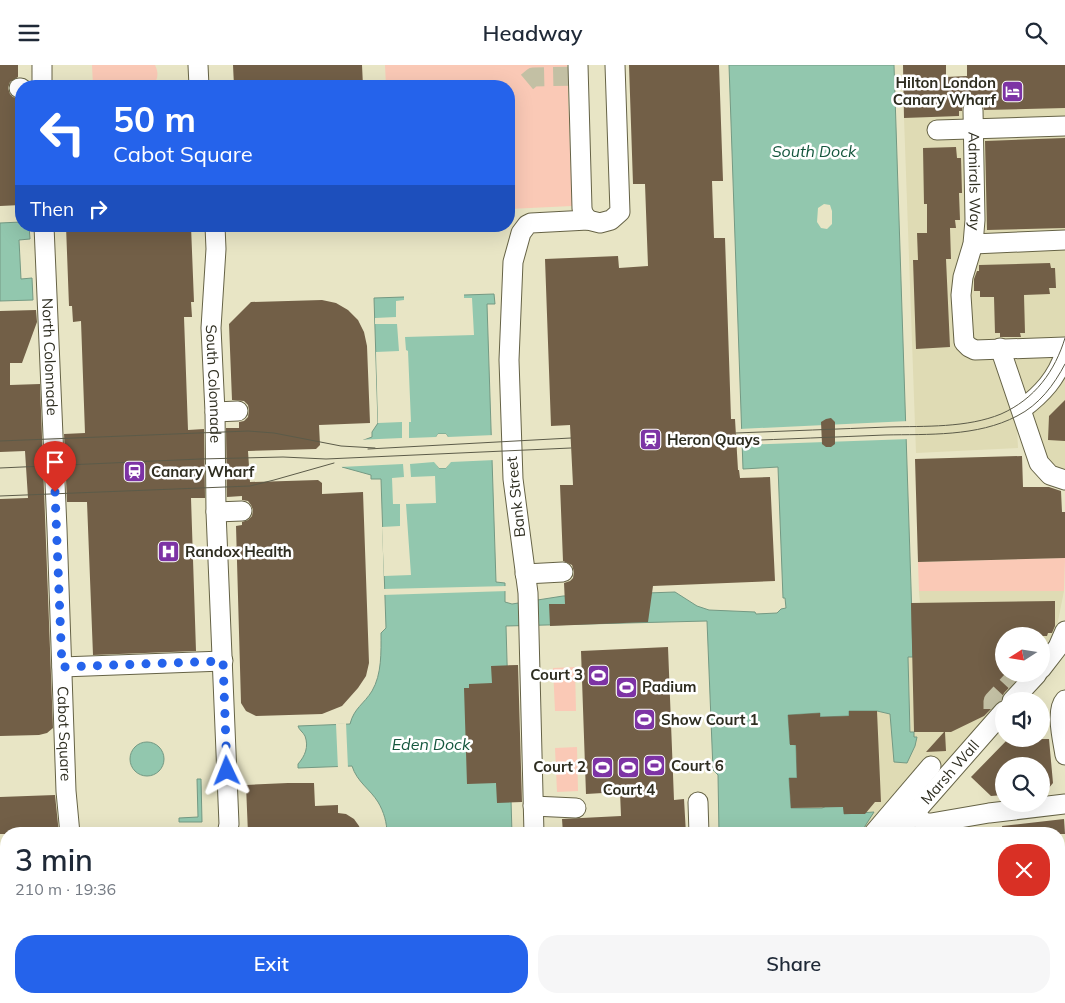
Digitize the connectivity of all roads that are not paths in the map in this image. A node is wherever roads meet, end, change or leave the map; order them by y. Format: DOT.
graph roads {
  1 [pos="42,65"];
  2 [pos="198,65"];
  3 [pos="578,65"];
  4 [pos="615,65"];
  5 [pos="42,80"];
  6 [pos="199,80"];
  7 [pos="973,120"];
  8 [pos="1065,126"];
  9 [pos="937,130"];
  10 [pos="588,220"];
  11 [pos="44,232"];
  12 [pos="215,232"];
  13 [pos="1065,240"];
  14 [pos="973,244"];
  15 [pos="1065,347"];
  16 [pos="1000,348"];
  17 [pos="1065,353"];
  18 [pos="1022,409"];
  19 [pos="238,411"];
  20 [pos="216,412"];
  21 [pos="1065,480"];
  22 [pos="242,511"];
  23 [pos="216,512"];
  24 [pos="564,572"];
  25 [pos="525,574"];
  26 [pos="1065,631"];
  27 [pos="1050,657"];
  28 [pos="223,661"];
  29 [pos="62,667"];
  30 [pos="1065,701"];
  31 [pos="995,716"];
  32 [pos="1065,755"];
  33 [pos="930,766"];
  34 [pos="698,802"];
  35 [pos="1058,805"];
  36 [pos="532,806"];
  37 [pos="576,808"];
  38 [pos="914,813"];
  39 [pos="895,826"];
  40 [pos="69,827"];
  41 [pos="228,827"];
  42 [pos="534,827"];
  43 [pos="699,827"];
  1 -- 5 [label="street"];
  2 -- 6 [label="street"];
  3 -- 10 [label="street"];
  4 -- 10 [label="street, Bank Street"];
  7 -- 8 [label="street, Admirals Way"];
  7 -- 9 [label="street"];
  7 -- 14 [label="street, Admirals Way"];
  10 -- 25 [label="street, Bank Street"];
  11 -- 29 [label="street, North Colonnade"];
  12 -- 20 [label="street, South Colonnade"];
  13 -- 14 [label="street"];
  14 -- 16 [label="street, Admirals Way"];
  15 -- 16 [label="street"];
  16 -- 18 [label="street"];
  17 -- 18 [label="street"];
  18 -- 21 [label="street"];
  19 -- 20 [label="street"];
  20 -- 23 [label="street, South Colonnade"];
  22 -- 23 [label="street"];
  23 -- 28 [label="street, South Colonnade"];
  24 -- 25 [label="street"];
  25 -- 36 [label="street, Bank Street"];
  26 -- 27 [label="street"];
  28 -- 29 [label="street, Cabot Square"];
  28 -- 41 [label="street"];
  29 -- 40 [label="street, Cabot Square"];
  30 -- 32 [label="street"];
  31 -- 38 [label="street, Marsh Wall"];
  33 -- 39 [label="street"];
  34 -- 43 [label="street"];
  35 -- 38 [label="street"];
  36 -- 37 [label="street"];
  36 -- 42 [label="street, Bank Street"];
  38 -- 39 [label="street, Marsh Wall"];
}
